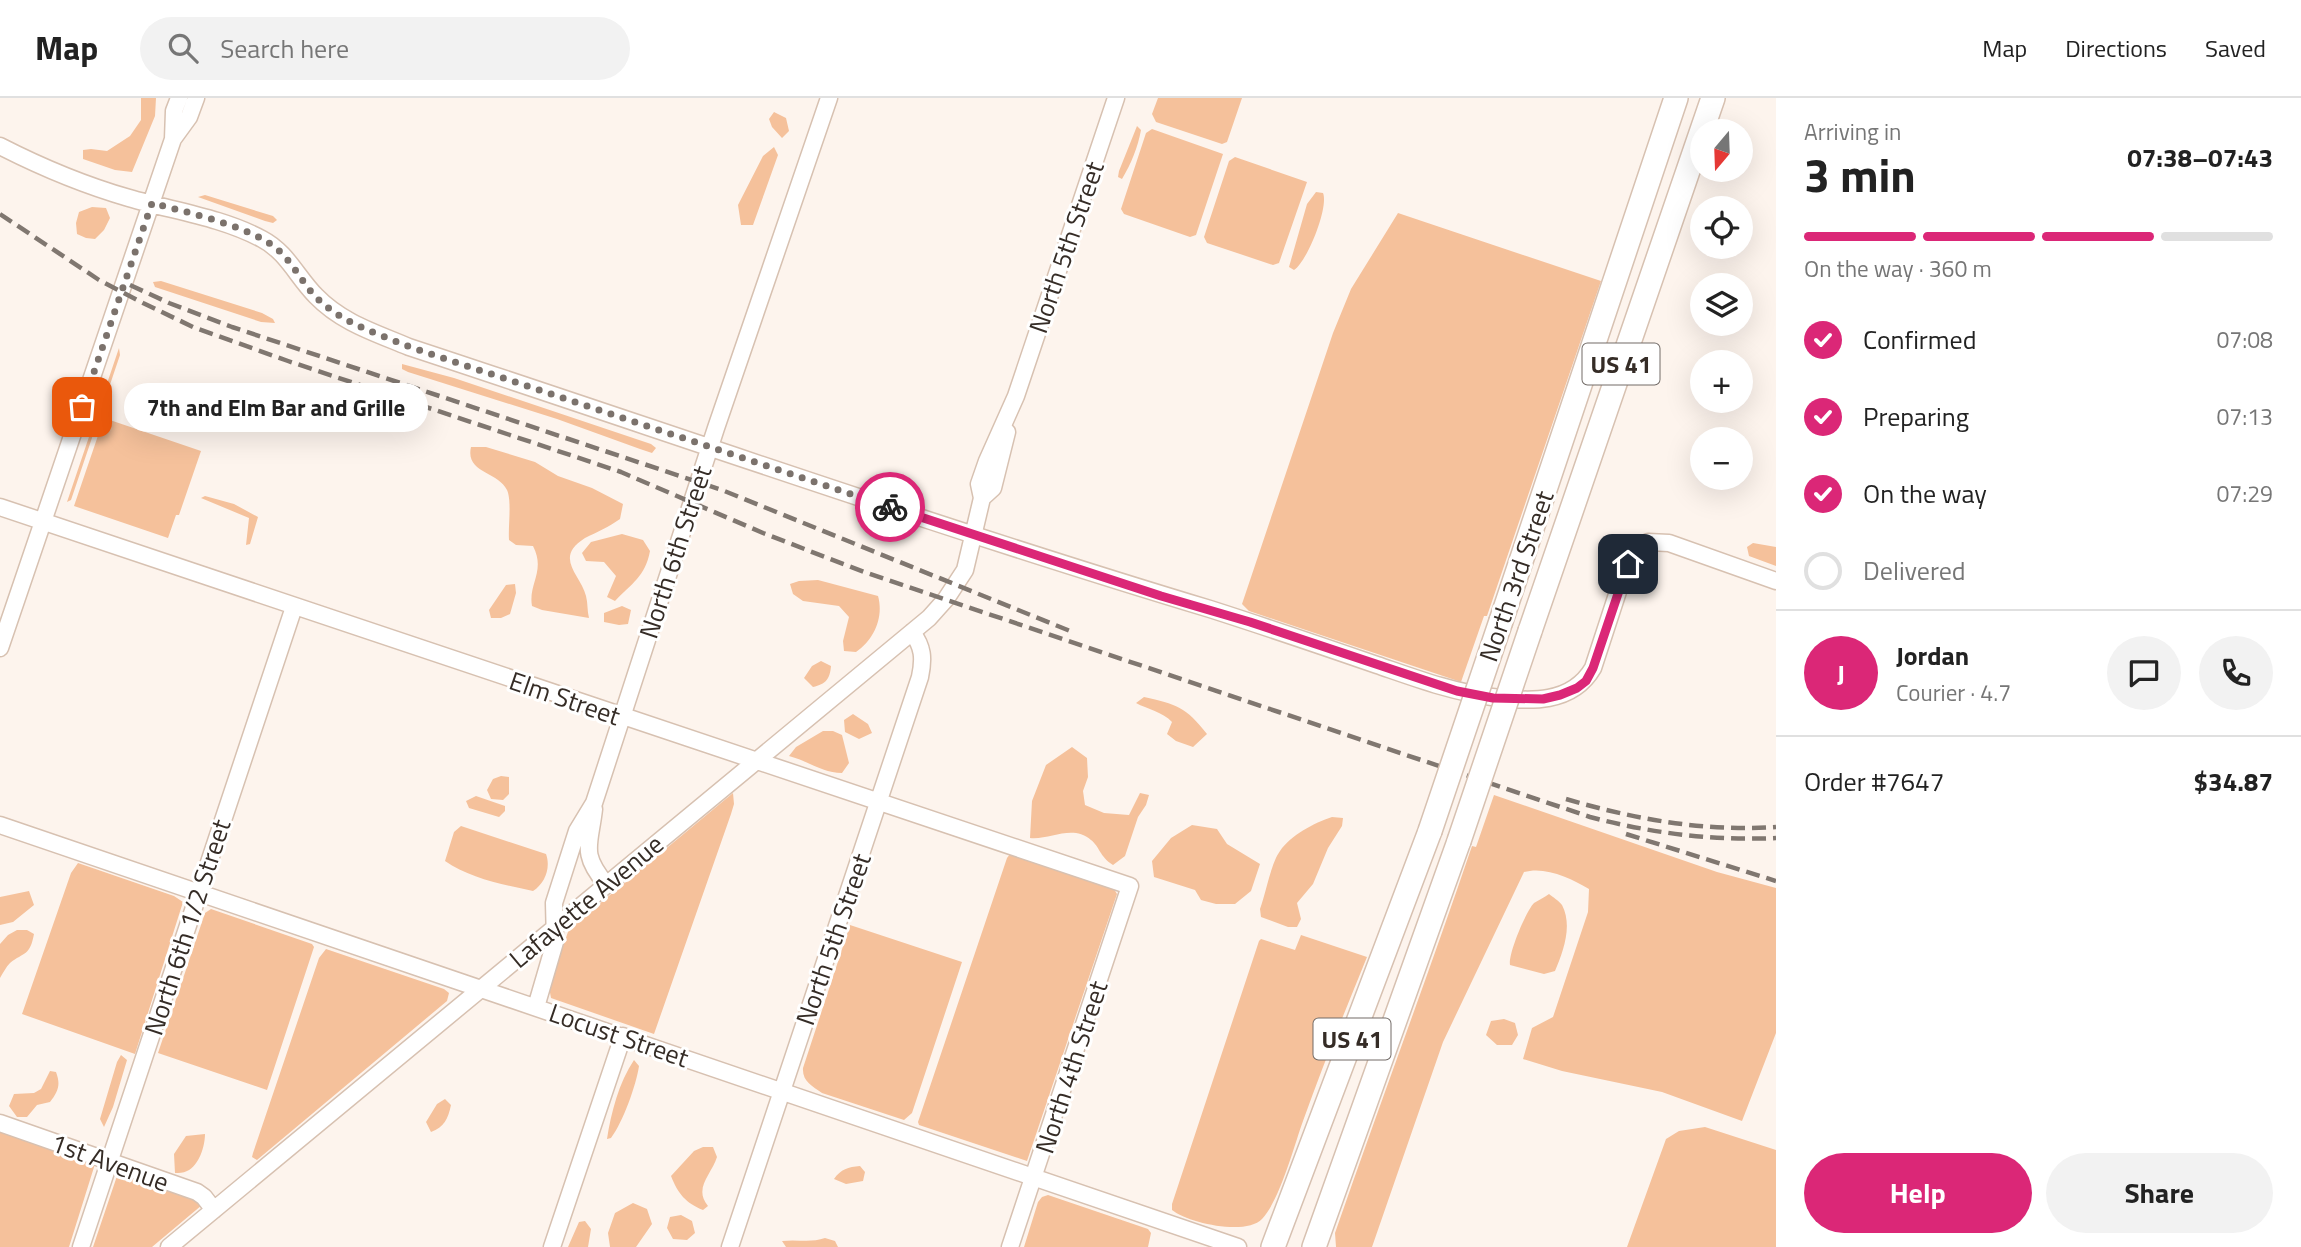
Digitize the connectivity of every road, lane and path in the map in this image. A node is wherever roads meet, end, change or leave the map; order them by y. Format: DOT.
graph roads {
  1 [pos="179,98"];
  2 [pos="196,98"];
  3 [pos="829,98"];
  4 [pos="1116,98"];
  5 [pos="1676,98"];
  6 [pos="1713,98"];
  7 [pos="173,139"];
  8 [pos="0,146"];
  9 [pos="152,203"];
  10 [pos="710,447"];
  11 [pos="0,507"];
  12 [pos="43,522"];
  13 [pos="973,534"];
  14 [pos="1776,581"];
  15 [pos="294,607"];
  16 [pos="912,632"];
  17 [pos="0,648"];
  18 [pos="622,717"];
  19 [pos="754,762"];
  20 [pos="878,802"];
  21 [pos="594,803"];
  22 [pos="0,825"];
  23 [pos="606,884"];
  24 [pos="1130,886"];
  25 [pos="199,892"];
  26 [pos="554,927"];
  27 [pos="480,988"];
  28 [pos="536,1007"];
  29 [pos="623,1036"];
  30 [pos="782,1091"];
  31 [pos="0,1123"];
  32 [pos="109,1161"];
  33 [pos="1034,1176"];
  34 [pos="214,1210"];
  35 [pos="81,1247"];
  36 [pos="169,1247"];
  37 [pos="552,1247"];
  38 [pos="730,1247"];
  39 [pos="1010,1247"];
  40 [pos="1238,1247"];
  41 [pos="1273,1247"];
  42 [pos="1314,1247"];
  1 -- 7 [label="street"];
  2 -- 7 [label="street"];
  3 -- 10 [label="street, North 6th Street"];
  4 -- 13 [label="street, North 5th Street"];
  5 -- 41 [label="highway, North 3rd Street / US 41, bridge"];
  6 -- 42 [label="highway, North 3rd Street / US 41, bridge"];
  7 -- 9 [label="street"];
  8 -- 9 [label="street"];
  9 -- 10 [label="street"];
  9 -- 12 [label="street"];
  10 -- 13 [label="street"];
  10 -- 18 [label="street, North 6th Street"];
  11 -- 12 [label="street, Elm Street"];
  12 -- 15 [label="street, Elm Street"];
  12 -- 17 [label="street"];
  13 -- 14 [label="street"];
  13 -- 16 [label="street, Lafayette Avenue"];
  15 -- 18 [label="street, Elm Street"];
  15 -- 25 [label="street, North 6th 1/2 Street"];
  16 -- 19 [label="street, Lafayette Avenue"];
  16 -- 20 [label="street, North 5th Street"];
  18 -- 19 [label="street, Elm Street"];
  18 -- 21 [label="street, North 6th Street"];
  19 -- 20 [label="street, Elm Street"];
  19 -- 23 [label="street, Lafayette Avenue"];
  20 -- 24 [label="street, Elm Street"];
  20 -- 30 [label="street, North 5th Street"];
  21 -- 23 [label="street"];
  21 -- 26 [label="street, North 6th Street"];
  22 -- 25 [label="street, Locust Street"];
  23 -- 26 [label="street, Lafayette Avenue"];
  24 -- 33 [label="street, North 4th Street"];
  25 -- 27 [label="street, Locust Street"];
  25 -- 32 [label="street, North 6th 1/2 Street"];
  26 -- 27 [label="street, Lafayette Avenue"];
  26 -- 28 [label="street, North 6th Street"];
  27 -- 28 [label="street, Locust Street"];
  27 -- 34 [label="street, Lafayette Avenue"];
  28 -- 29 [label="street, Locust Street"];
  29 -- 30 [label="street, Locust Street"];
  29 -- 37 [label="street"];
  30 -- 33 [label="street, Locust Street"];
  30 -- 38 [label="street, North 5th Street"];
  31 -- 32 [label="street, 1st Avenue"];
  32 -- 34 [label="street, 1st Avenue"];
  32 -- 35 [label="street, North 6th 1/2 Street"];
  33 -- 39 [label="street, North 4th Street"];
  33 -- 40 [label="street, Locust Street"];
  34 -- 36 [label="street, Lafayette Avenue"];
}
